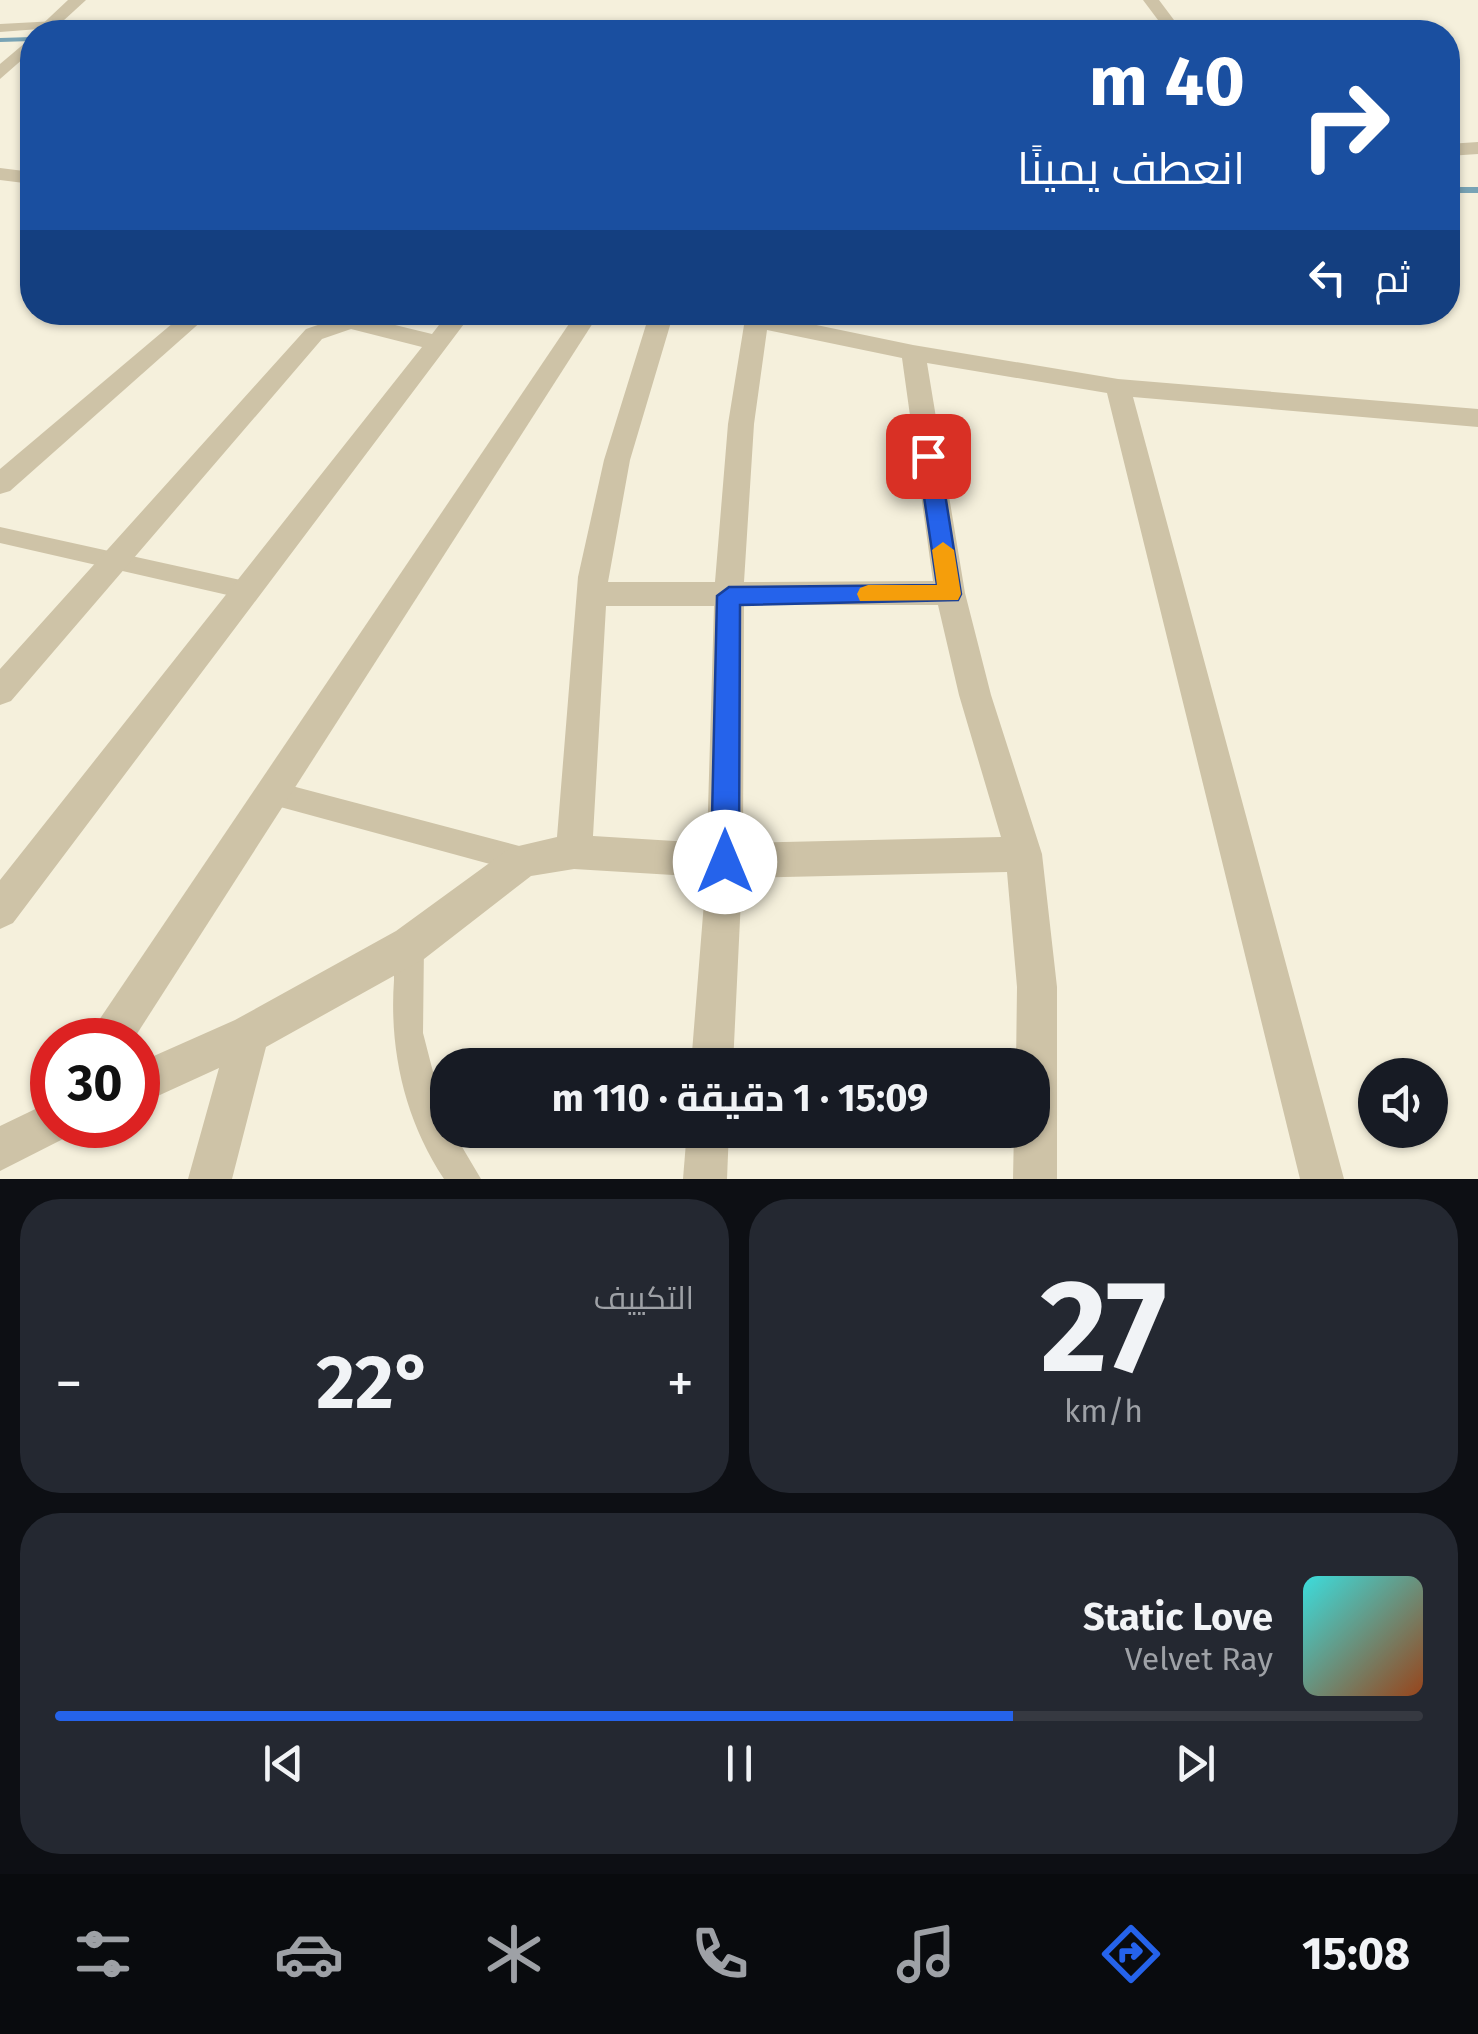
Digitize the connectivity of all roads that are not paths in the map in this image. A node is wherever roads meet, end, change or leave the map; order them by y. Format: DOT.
graph roads {
  1 [pos="78,0"];
  2 [pos="1150,0"];
  3 [pos="56,20"];
  4 [pos="1166,20"];
  5 [pos="20,53"];
  6 [pos="0,74"];
  7 [pos="186,325"];
  8 [pos="339,325"];
  9 [pos="365,325"];
  10 [pos="453,325"];
  11 [pos="581,325"];
  12 [pos="658,325"];
  13 [pos="755,325"];
  14 [pos="776,325"];
  15 [pos="439,344"];
  16 [pos="912,353"];
  17 [pos="1118,387"];
  18 [pos="1478,418"];
  19 [pos="0,484"];
  20 [pos="0,535"];
  21 [pos="114,562"];
  22 [pos="245,590"];
  23 [pos="591,594"];
  24 [pos="950,594"];
  25 [pos="729,596"];
  26 [pos="0,691"];
  27 [pos="273,793"];
  28 [pos="574,852"];
  29 [pos="1024,854"];
  30 [pos="523,860"];
  31 [pos="725,862"];
  32 [pos="0,910"];
  33 [pos="410,945"];
  34 [pos="124,1018"];
  35 [pos="249,1034"];
  36 [pos="713,1048"];
  37 [pos="160,1074"];
  38 [pos="30,1133"];
  39 [pos="707,1148"];
  40 [pos="0,1149"];
  41 [pos="210,1179"];
  42 [pos="465,1179"];
  43 [pos="705,1179"];
  44 [pos="1036,1179"];
  45 [pos="1322,1179"];
  1 -- 3 [label="street"];
  2 -- 4 [label="street"];
  5 -- 6 [label="street"];
  7 -- 19 [label="street"];
  8 -- 21 [label="street"];
  9 -- 15 [label="street"];
  10 -- 15 [label="street"];
  11 -- 27 [label="street"];
  12 -- 23 [label="street"];
  13 -- 25 [label="street"];
  14 -- 16 [label="street"];
  15 -- 22 [label="street"];
  16 -- 17 [label="street"];
  16 -- 24 [label="street"];
  17 -- 18 [label="street"];
  17 -- 45 [label="street"];
  20 -- 21 [label="lane"];
  21 -- 22 [label="lane"];
  21 -- 26 [label="street"];
  22 -- 32 [label="street"];
  23 -- 25 [label="street"];
  23 -- 28 [label="street"];
  24 -- 25 [label="street"];
  24 -- 29 [label="street"];
  25 -- 31 [label="street"];
  27 -- 30 [label="lane"];
  27 -- 34 [label="street"];
  28 -- 30 [label="street"];
  28 -- 31 [label="street"];
  29 -- 31 [label="street"];
  29 -- 44 [label="street"];
  30 -- 33 [label="street"];
  31 -- 36 [label="street"];
  33 -- 35 [label="street"];
  33 -- 42 [label="lane"];
  35 -- 37 [label="street"];
  35 -- 41 [label="street"];
  38 -- 40 [label="street"];
  39 -- 43 [label="street"];
}
